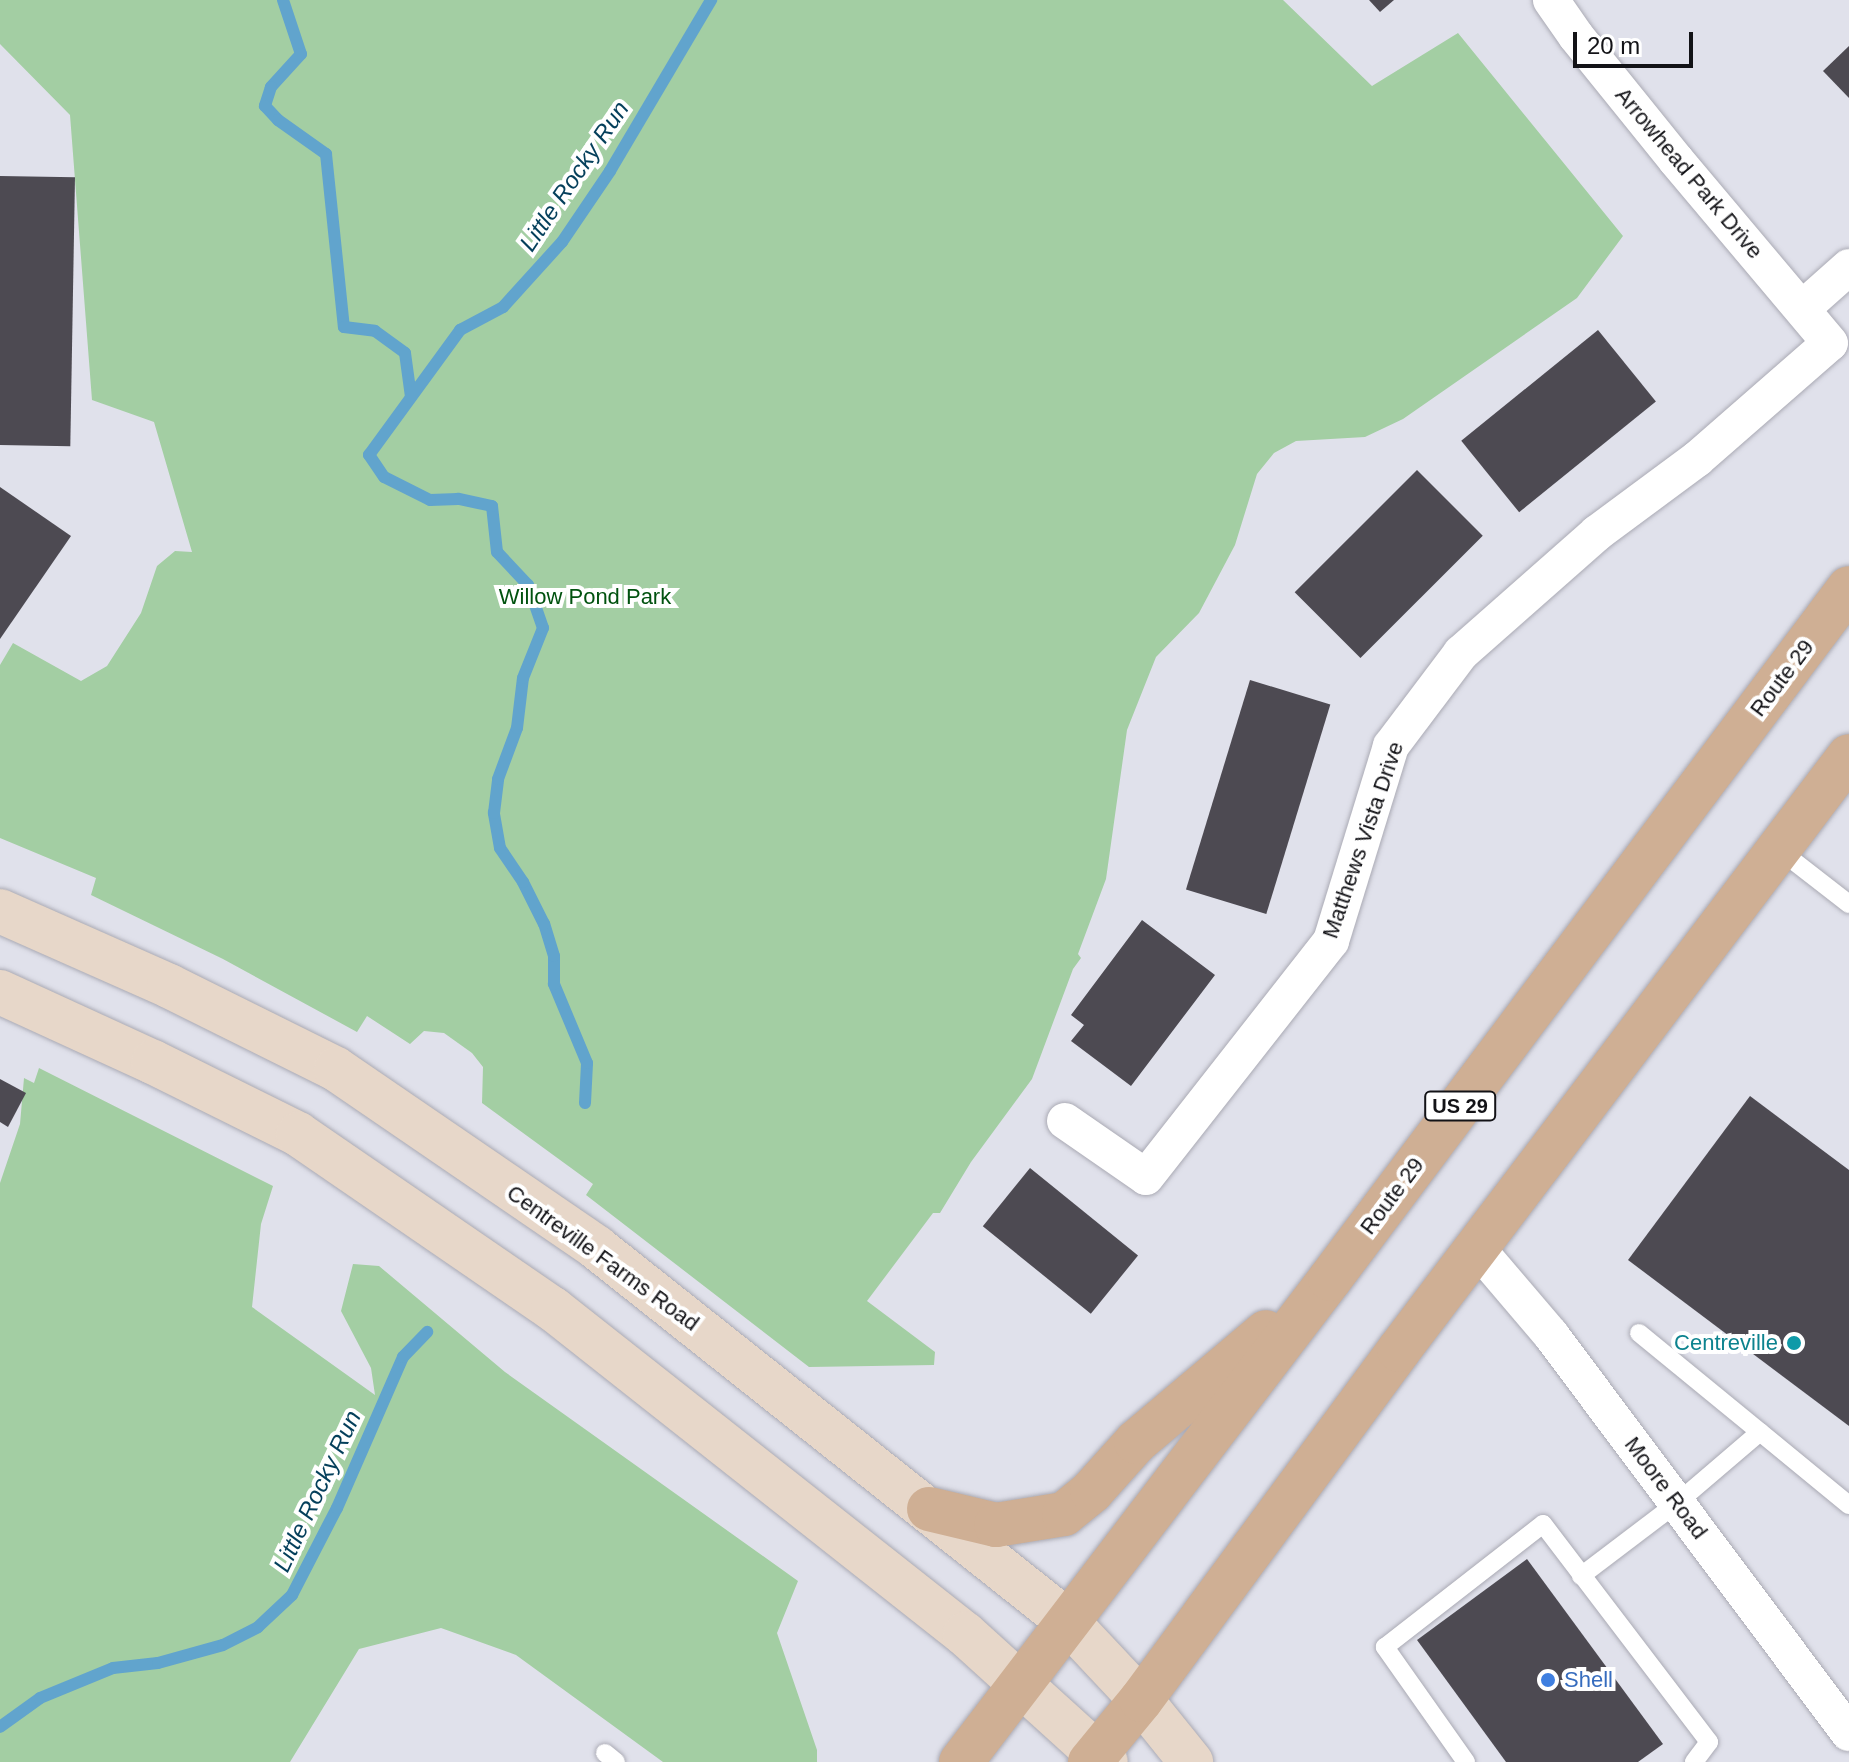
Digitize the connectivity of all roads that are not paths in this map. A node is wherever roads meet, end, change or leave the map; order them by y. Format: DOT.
graph roads {
  1 [pos="1551,0"];
  2 [pos="1849,267"];
  3 [pos="1804,307"];
  4 [pos="1830,343"];
  5 [pos="1849,588"];
  6 [pos="1849,756"];
  7 [pos="1778,849"];
  8 [pos="1849,904"];
  9 [pos="0,911"];
  10 [pos="0,992"];
  11 [pos="1065,1121"];
  12 [pos="1477,1248"];
  13 [pos="1330,1279"];
  14 [pos="1639,1333"];
  15 [pos="1760,1432"];
  16 [pos="1677,1503"];
  17 [pos="1849,1505"];
  18 [pos="929,1509"];
  19 [pos="1581,1576"];
  20 [pos="1066,1620"];
  21 [pos="1020,1682"];
  22 [pos="1141,1700"];
  23 [pos="1849,1733"];
  24 [pos="1098,1759"];
  25 [pos="961,1762"];
  26 [pos="1191,1762"];
  27 [pos="1466,1762"];
  28 [pos="1694,1762"];
  1 -- 3 [label="street, Arrowhead Park Drive"];
  2 -- 3 [label="street"];
  3 -- 4 [label="street, Arrowhead Park Drive"];
  4 -- 11 [label="street, Matthews Vista Drive"];
  5 -- 13 [label="main road, Route 29 / US 29"];
  6 -- 7 [label="main road"];
  7 -- 8 [label="lane"];
  7 -- 12 [label="main road"];
  9 -- 18 [label="street, Centreville Farms Road"];
  10 -- 21 [label="street"];
  12 -- 16 [label="street, Moore Road"];
  12 -- 22 [label="main road"];
  13 -- 18 [label="main road"];
  13 -- 20 [label="main road, Route 29 / US 29"];
  14 -- 15 [label="lane"];
  15 -- 16 [label="lane"];
  15 -- 17 [label="lane"];
  16 -- 19 [label="lane"];
  16 -- 23 [label="street, Moore Road"];
  18 -- 20 [label="street, Centreville Farms Road"];
  19 -- 27 [label="lane"];
  19 -- 28 [label="lane"];
  20 -- 21 [label="main road, Route 29 / US 29"];
  20 -- 22 [label="street, Centreville Farms Road"];
  21 -- 24 [label="street"];
  21 -- 25 [label="main road, Route 29 / US 29"];
  22 -- 24 [label="main road"];
  22 -- 26 [label="street, Centreville Farms Road"];
}
